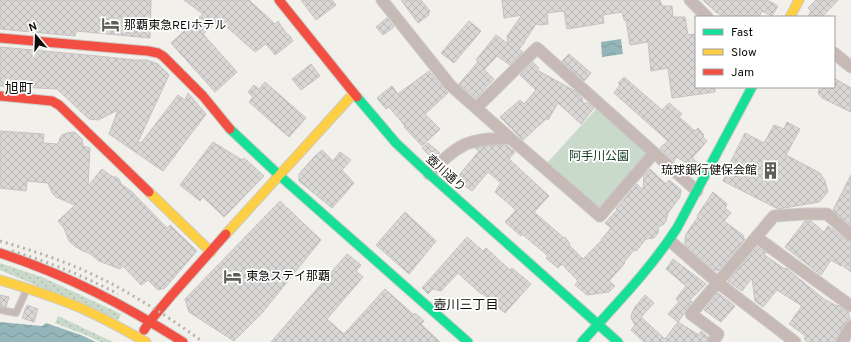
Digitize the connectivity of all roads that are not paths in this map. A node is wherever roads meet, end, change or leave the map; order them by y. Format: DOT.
graph roads {
  1 [pos="279,0"];
  2 [pos="382,0"];
  3 [pos="690,0"];
  4 [pos="799,0"];
  5 [pos="706,16"];
  6 [pos="791,16"];
  7 [pos="0,38"];
  8 [pos="835,54"];
  9 [pos="851,67"];
  10 [pos="751,88"];
  11 [pos="354,93"];
  12 [pos="0,96"];
  13 [pos="476,108"];
  14 [pos="510,138"];
  15 [pos="654,153"];
  16 [pos="429,174"];
  17 [pos="280,176"];
  18 [pos="697,191"];
  19 [pos="851,236"];
  20 [pos="756,237"];
  21 [pos="670,240"];
  22 [pos="211,252"];
  23 [pos="0,254"];
  24 [pos="0,280"];
  25 [pos="717,282"];
  26 [pos="27,288"];
  27 [pos="851,306"];
  28 [pos="0,310"];
  29 [pos="150,321"];
  30 [pos="598,324"];
  31 [pos="851,326"];
  32 [pos="143,340"];
  33 [pos="183,342"];
  34 [pos="468,342"];
  35 [pos="582,342"];
  36 [pos="618,342"];
  37 [pos="712,342"];
  38 [pos="795,342"];
  39 [pos="842,342"];
  1 -- 11 [label="main road, 壺川通り"];
  2 -- 13 [label="street"];
  3 -- 5 [label="street"];
  4 -- 6 [label="main road"];
  7 -- 17 [label="main road"];
  8 -- 9 [label="street"];
  10 -- 18 [label="main road"];
  11 -- 16 [label="main road, 壺川通り"];
  11 -- 17 [label="main road"];
  12 -- 22 [label="main road"];
  13 -- 14 [label="street"];
  13 -- 15 [label="street"];
  14 -- 15 [label="street"];
  14 -- 16 [label="street"];
  15 -- 18 [label="street"];
  16 -- 30 [label="main road, 壺川通り"];
  17 -- 22 [label="main road"];
  17 -- 34 [label="main road"];
  18 -- 21 [label="main road"];
  19 -- 20 [label="street"];
  20 -- 25 [label="street"];
  20 -- 27 [label="street"];
  21 -- 25 [label="street"];
  21 -- 30 [label="main road"];
  22 -- 29 [label="main road"];
  23 -- 29 [label="main road"];
  24 -- 26 [label="main road"];
  25 -- 37 [label="street"];
  25 -- 38 [label="street"];
  26 -- 28 [label="lane"];
  26 -- 32 [label="main road"];
  29 -- 32 [label="main road"];
  29 -- 33 [label="main road"];
  30 -- 35 [label="main road"];
  30 -- 36 [label="main road, 壺川通り"];
  31 -- 39 [label="street"];
}
